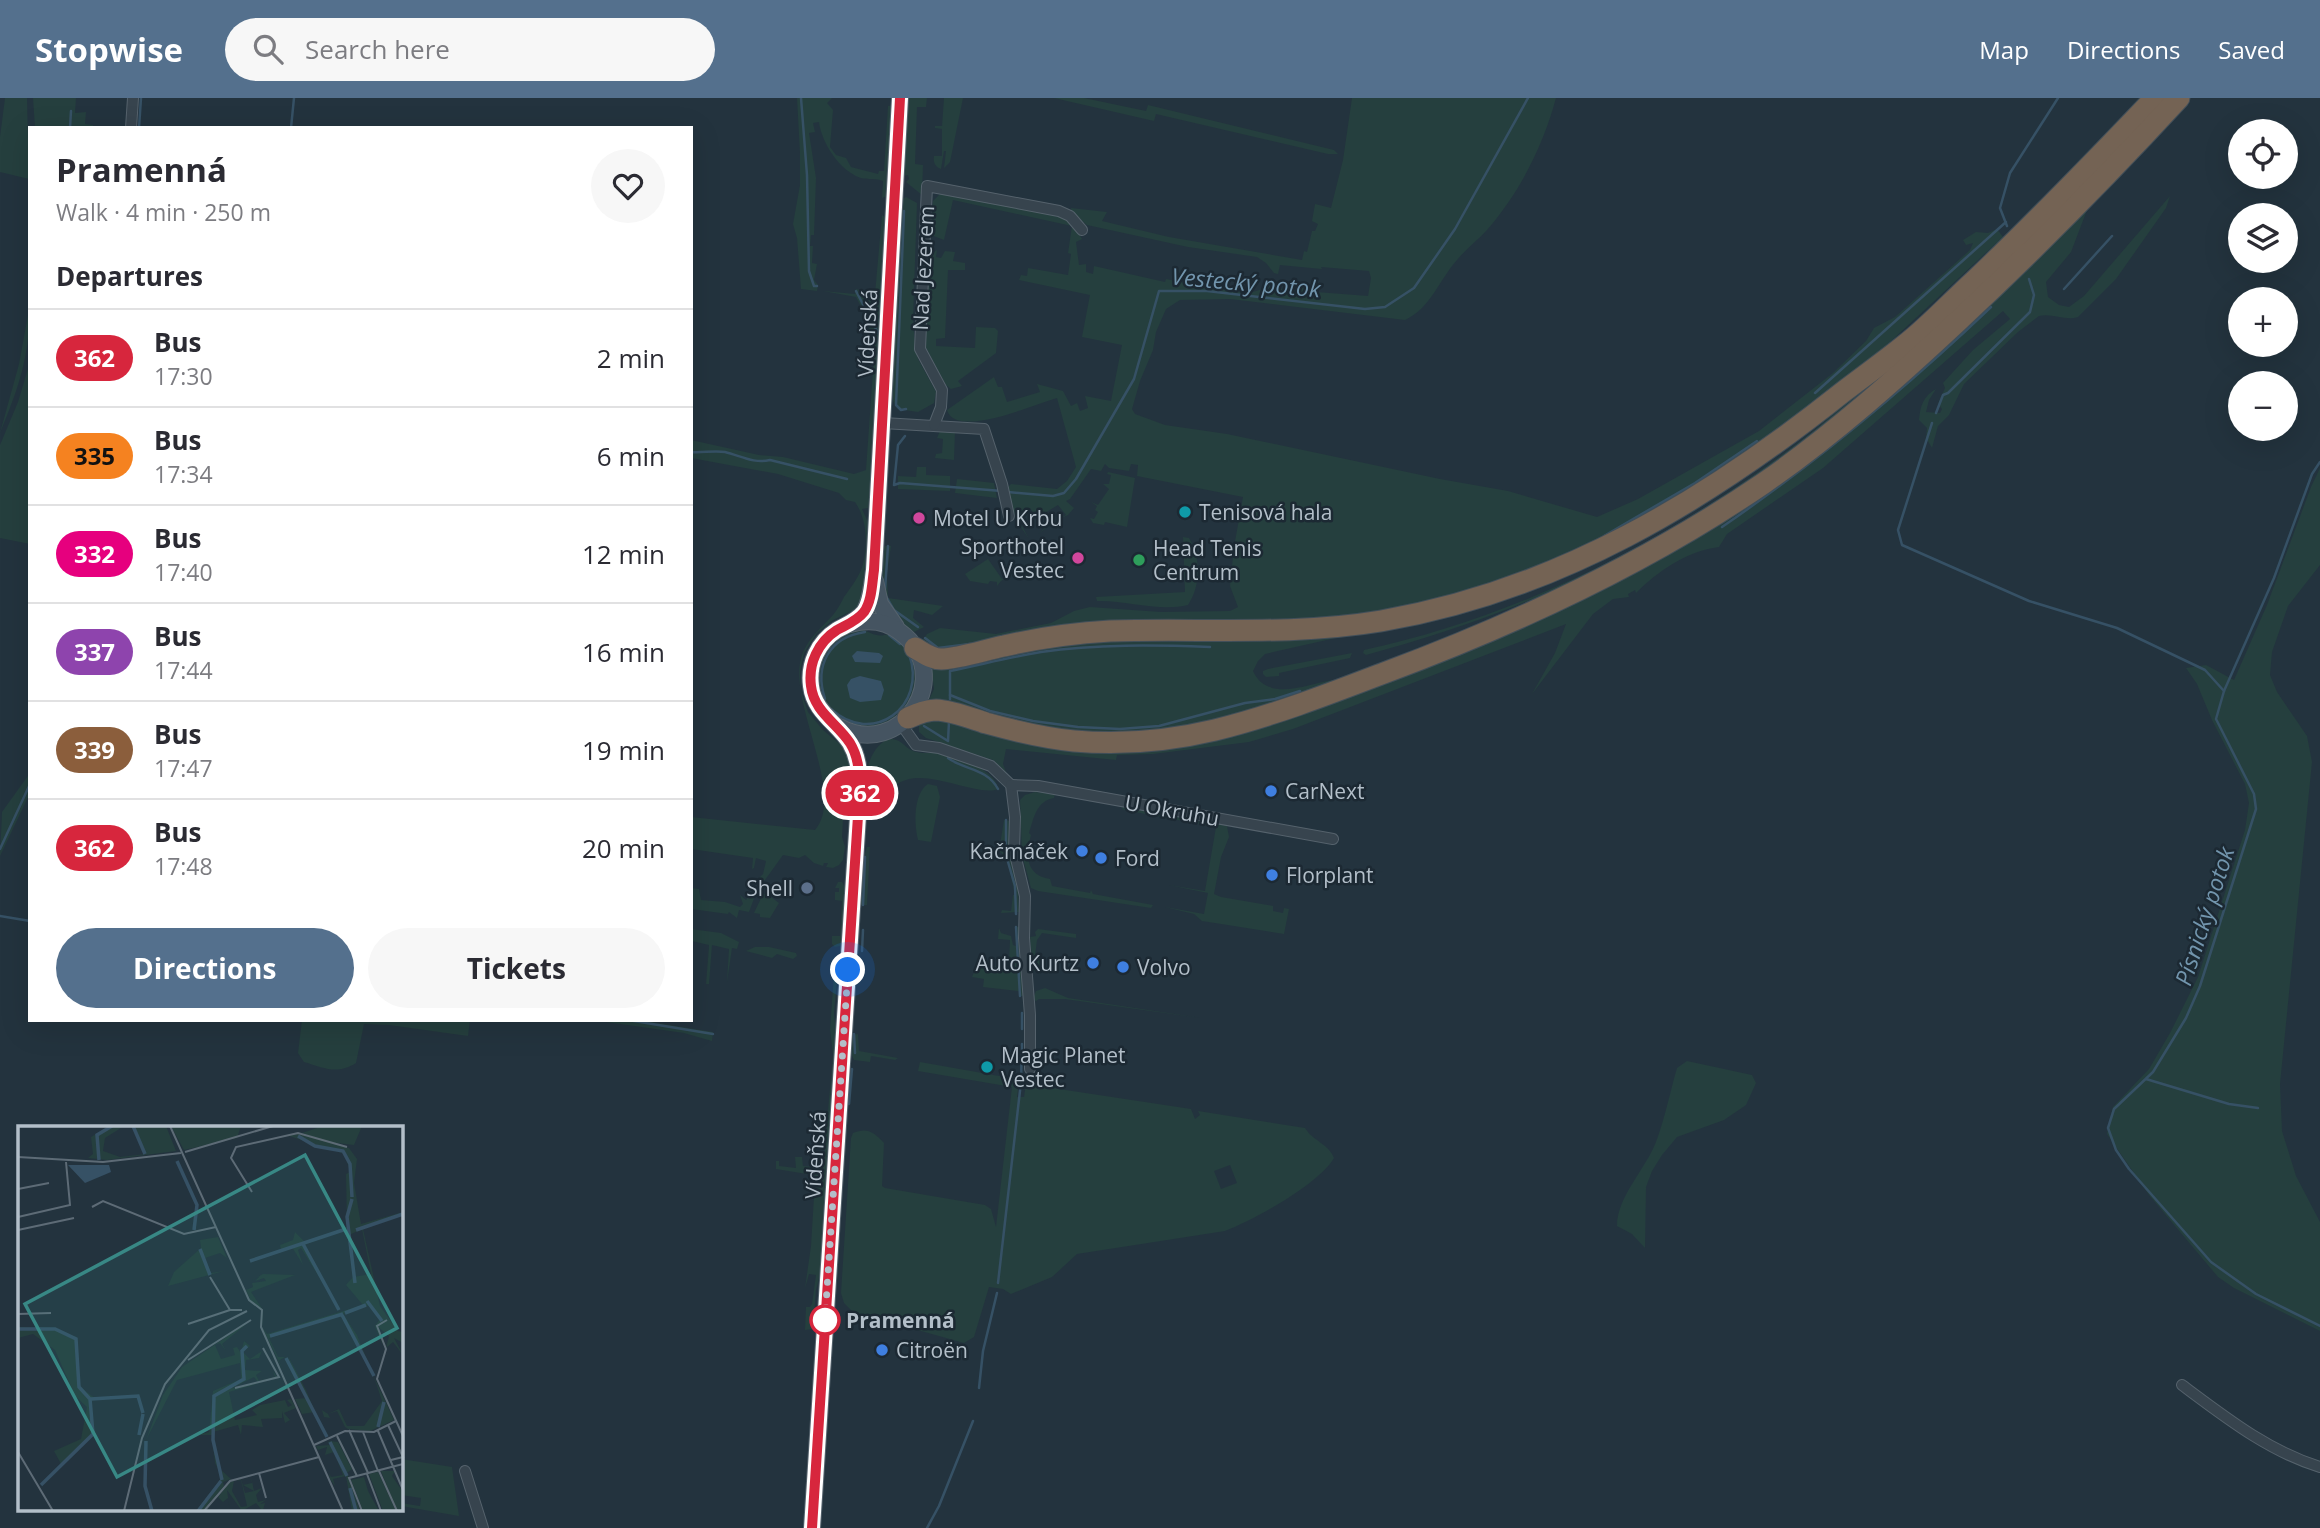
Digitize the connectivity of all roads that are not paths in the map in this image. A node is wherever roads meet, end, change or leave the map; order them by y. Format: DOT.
graph roads {
  1 [pos="133,98"];
  2 [pos="900,98"];
  3 [pos="2155,98"];
  4 [pos="2179,98"];
  5 [pos="131,126"];
  6 [pos="1083,230"];
  7 [pos="883,423"];
  8 [pos="934,425"];
  9 [pos="1009,516"];
  10 [pos="874,570"];
  11 [pos="847,625"];
  12 [pos="899,631"];
  13 [pos="915,648"];
  14 [pos="834,724"];
  15 [pos="898,725"];
  16 [pos="860,785"];
  17 [pos="1011,785"];
  18 [pos="1334,839"];
  19 [pos="1030,1069"];
  20 [pos="2182,1385"];
  21 [pos="2320,1467"];
  22 [pos="466,1471"];
  23 [pos="483,1528"];
  24 [pos="812,1528"];
  1 -- 5 [label="street"];
  2 -- 7 [label="main road, Vídeňská"];
  3 -- 13 [label="highway"];
  4 -- 15 [label="highway"];
  6 -- 8 [label="street, Nad Jezerem"];
  7 -- 8 [label="street"];
  7 -- 10 [label="main road, Vídeňská"];
  8 -- 9 [label="street"];
  10 -- 11 [label="main road, Vídeňská"];
  10 -- 12 [label="main road, Vídeňská"];
  11 -- 12 [label="main road"];
  11 -- 14 [label="main road, Vídeňská"];
  12 -- 13 [label="main road, Vídeňská"];
  13 -- 15 [label="main road, Vídeňská"];
  14 -- 15 [label="main road"];
  14 -- 16 [label="main road, Vídeňská"];
  15 -- 16 [label="main road, Vídeňská"];
  15 -- 17 [label="street"];
  16 -- 24 [label="main road, Vídeňská"];
  17 -- 18 [label="street, U Okruhu"];
  17 -- 19 [label="street"];
  20 -- 21 [label="street"];
  22 -- 23 [label="street"];
}
